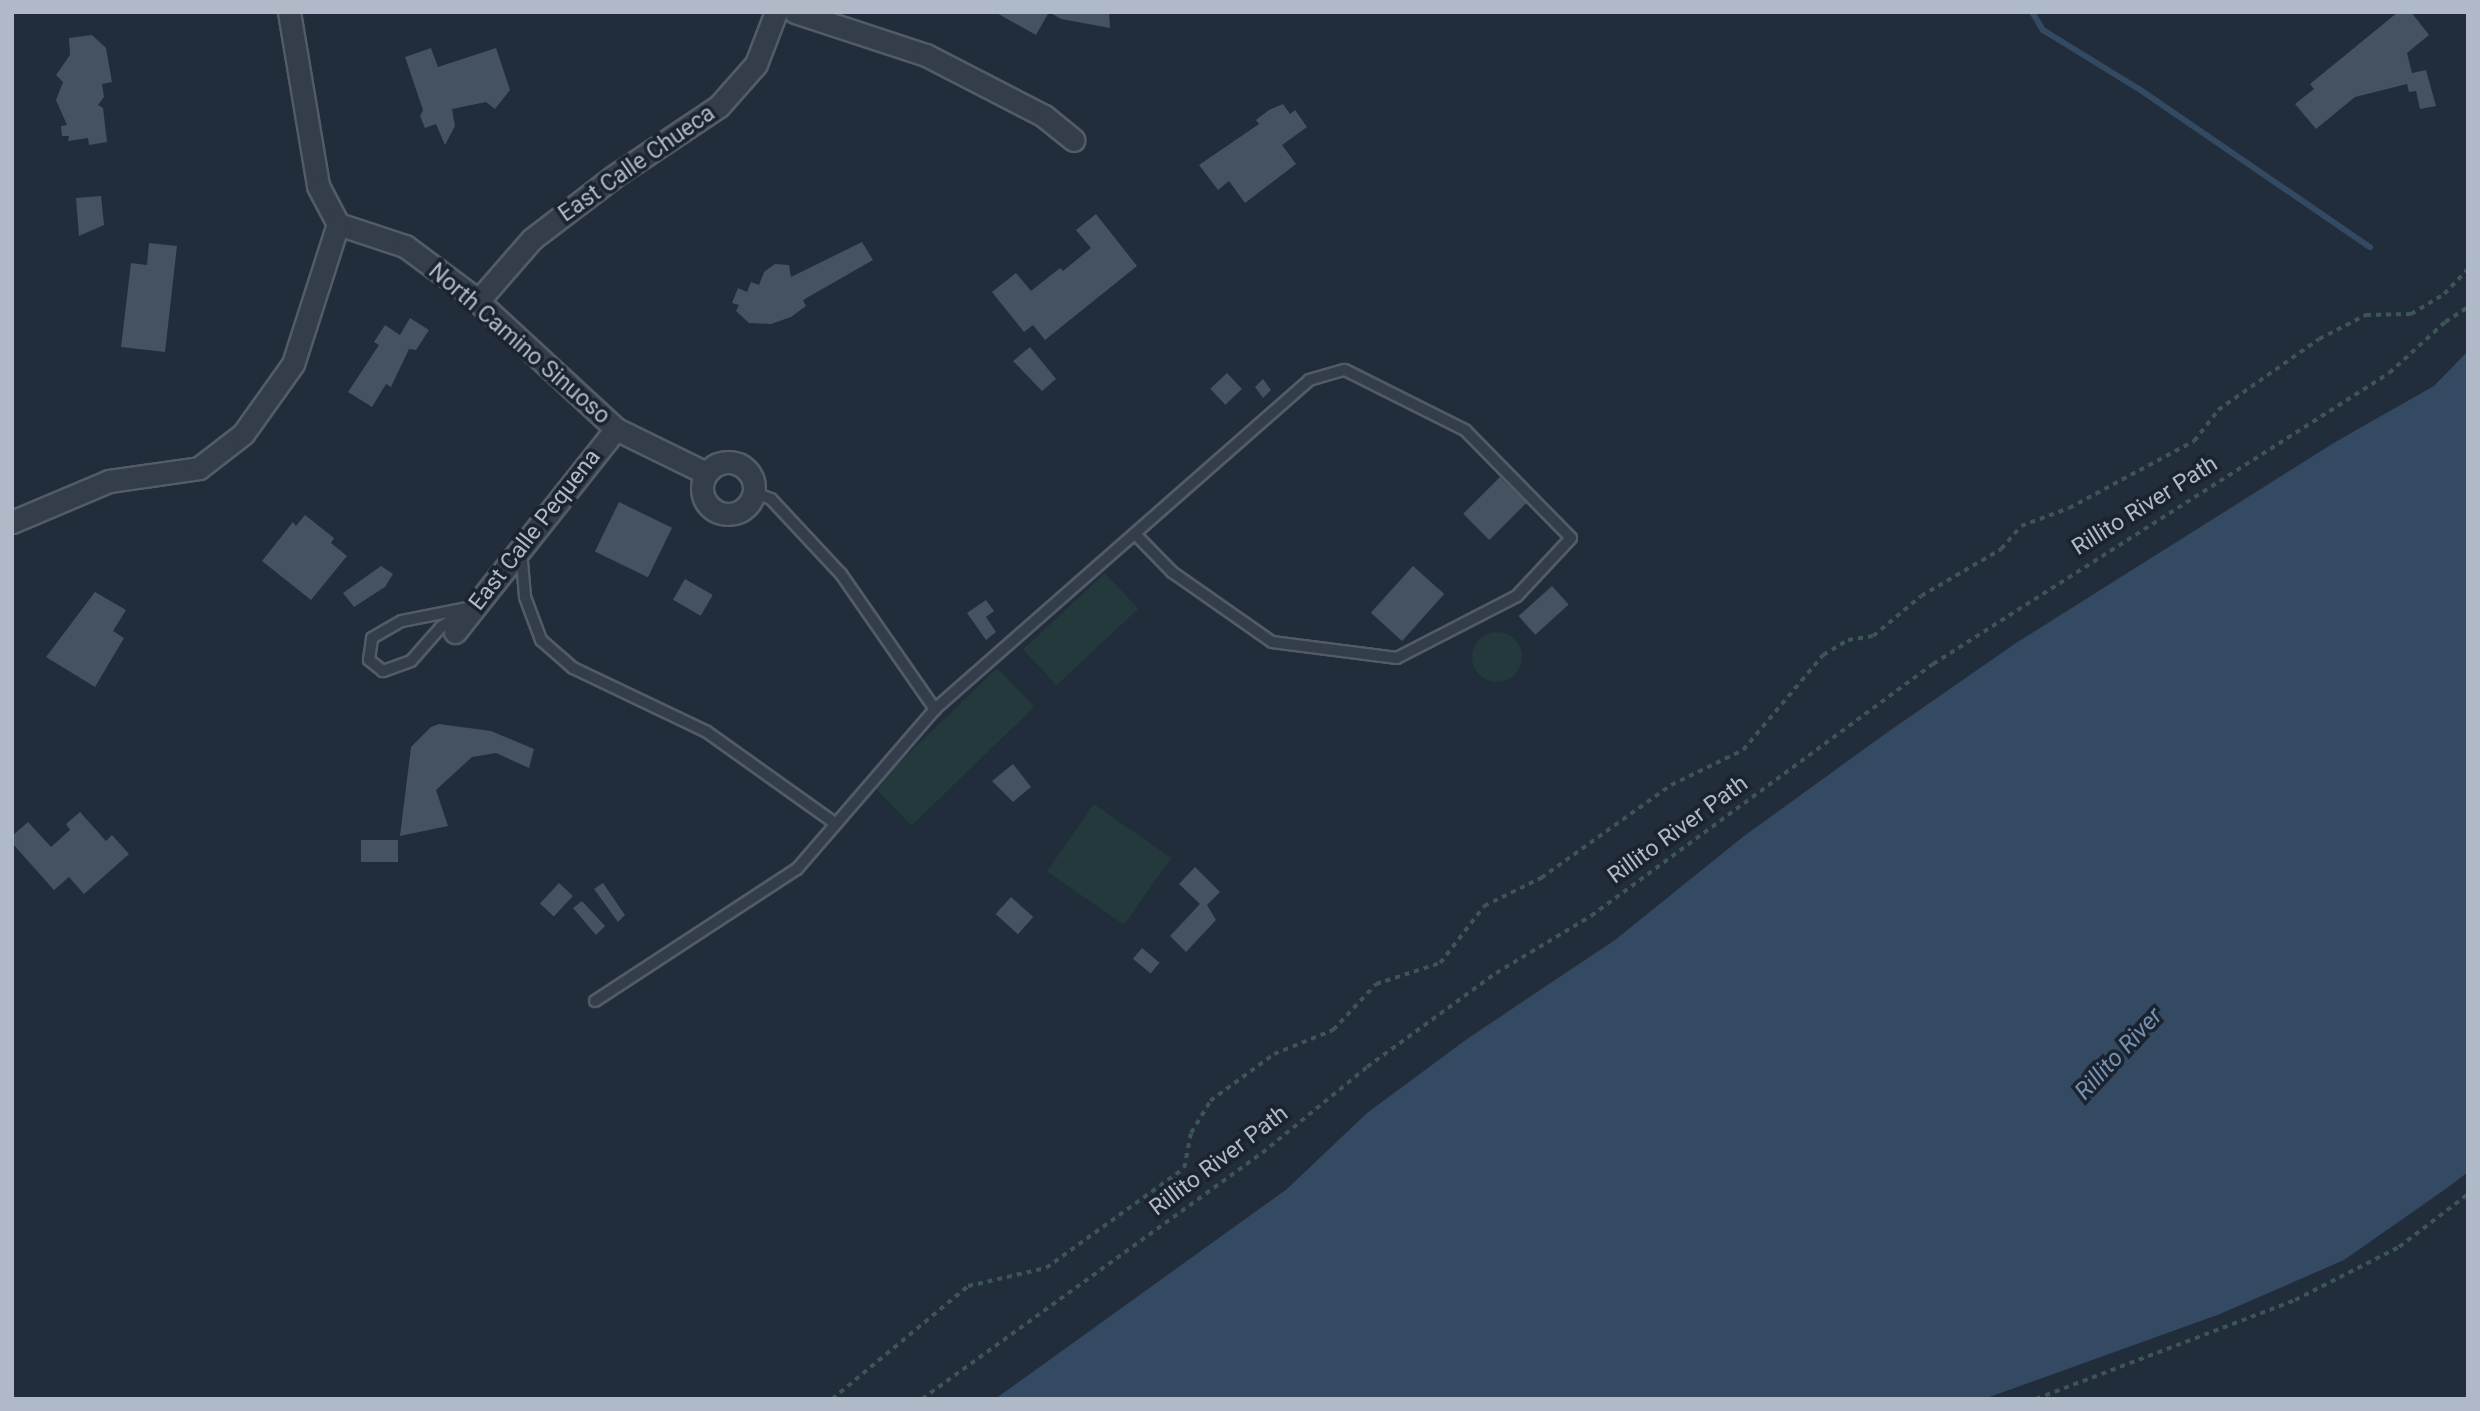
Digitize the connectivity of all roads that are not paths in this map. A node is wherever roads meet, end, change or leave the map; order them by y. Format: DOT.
graph roads {
  1 [pos="289,12"];
  2 [pos="776,12"];
  3 [pos="795,12"];
  4 [pos="1074,140"];
  5 [pos="338,224"];
  6 [pos="478,301"];
  7 [pos="616,429"];
  8 [pos="706,473"];
  9 [pos="754,492"];
  10 [pos="12,522"];
  11 [pos="1136,535"];
  12 [pos="521,548"];
  13 [pos="474,606"];
  14 [pos="455,632"];
  15 [pos="935,709"];
  16 [pos="836,824"];
  17 [pos="595,1001"];
  1 -- 5 [label="street"];
  2 -- 6 [label="street, East Calle Chueca"];
  3 -- 4 [label="street"];
  5 -- 6 [label="street, North Camino Sinuoso"];
  5 -- 10 [label="street"];
  6 -- 7 [label="street, North Camino Sinuoso"];
  7 -- 8 [label="street, North Camino Sinuoso"];
  7 -- 12 [label="street, East Calle Pequena"];
  8 -- 9 [label="street"];
  8 -- 9 [label="street"];
  9 -- 15 [label="lane"];
  11 -- 11 [label="lane"];
  11 -- 15 [label="lane"];
  12 -- 13 [label="street, East Calle Pequena"];
  12 -- 16 [label="lane"];
  13 -- 13 [label="lane"];
  13 -- 14 [label="street, East Calle Pequena"];
  15 -- 16 [label="lane"];
  16 -- 17 [label="lane"];
}
